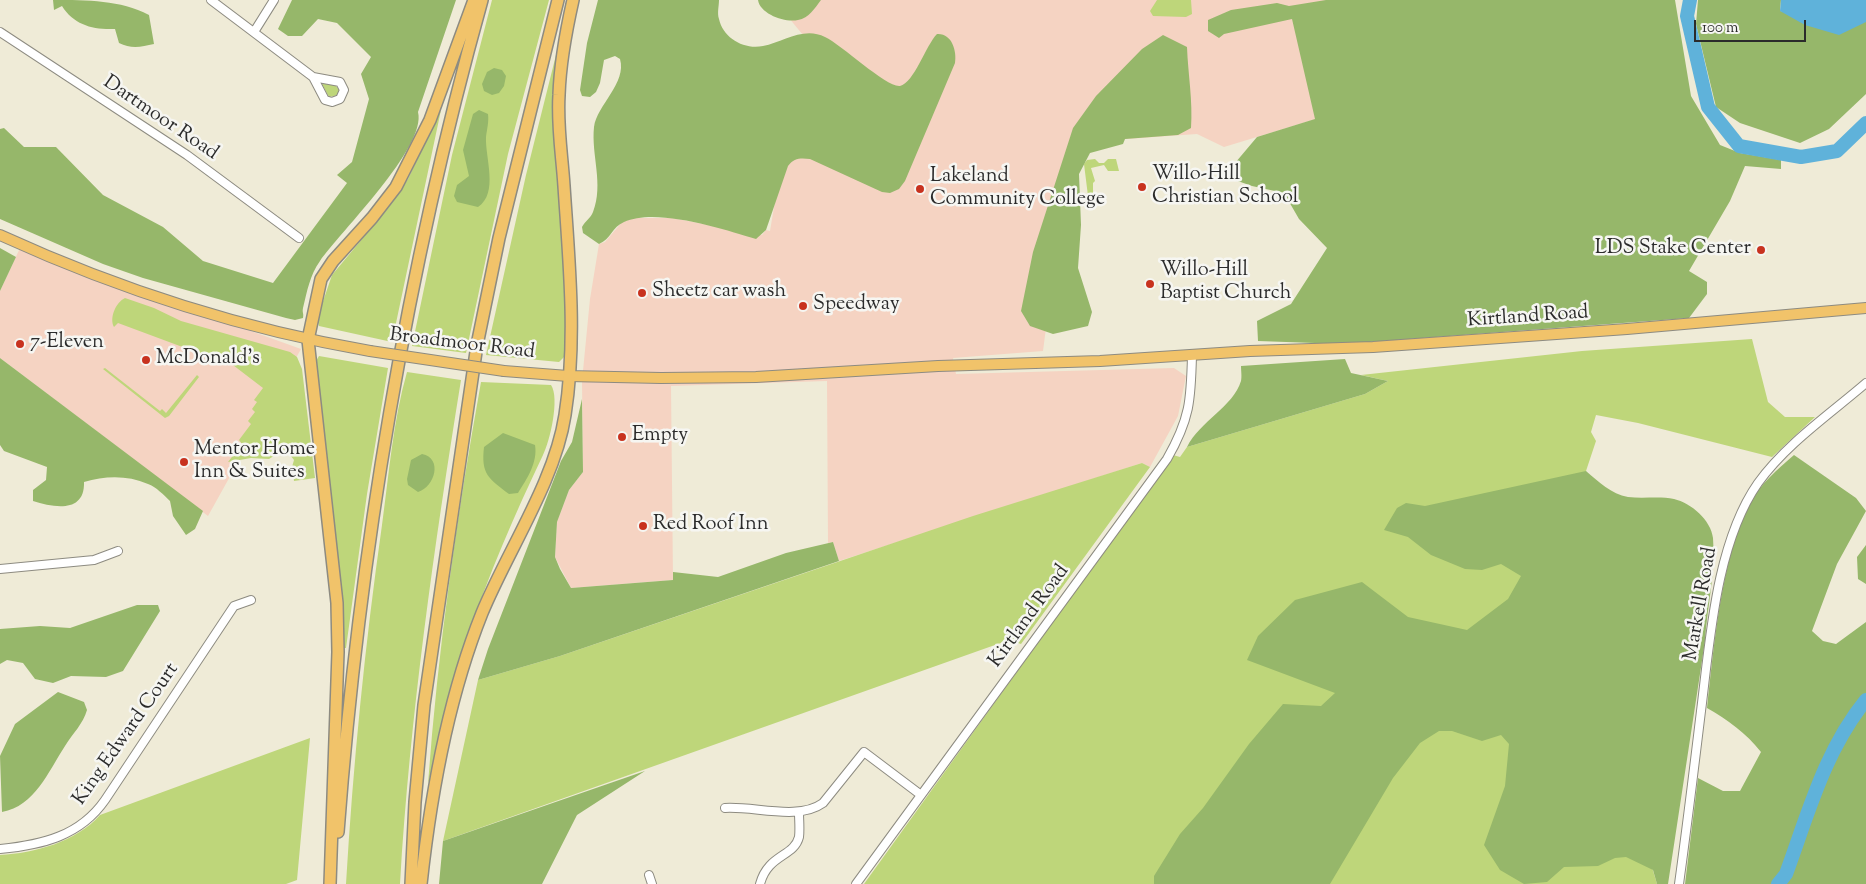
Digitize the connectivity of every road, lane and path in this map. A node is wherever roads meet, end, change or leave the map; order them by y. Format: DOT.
graph roads {
  1 [pos="211,0"];
  2 [pos="274,0"];
  3 [pos="474,0"];
  4 [pos="482,0"];
  5 [pos="558,0"];
  6 [pos="573,0"];
  7 [pos="0,32"];
  8 [pos="254,32"];
  9 [pos="313,76"];
  10 [pos="0,235"];
  11 [pos="299,238"];
  12 [pos="1866,308"];
  13 [pos="308,340"];
  14 [pos="1192,355"];
  15 [pos="938,366"];
  16 [pos="568,376"];
  17 [pos="1866,383"];
  18 [pos="118,551"];
  19 [pos="0,569"];
  20 [pos="251,600"];
  21 [pos="921,795"];
  22 [pos="725,808"];
  23 [pos="799,813"];
  24 [pos="0,849"];
  25 [pos="649,875"];
  26 [pos="332,884"];
  27 [pos="411,884"];
  28 [pos="421,884"];
  29 [pos="652,884"];
  30 [pos="760,884"];
  31 [pos="856,884"];
  32 [pos="1680,884"];
  1 -- 8 [label="street"];
  2 -- 8 [label="street"];
  3 -- 13 [label="highway"];
  4 -- 26 [label="highway"];
  5 -- 27 [label="highway"];
  6 -- 16 [label="highway"];
  7 -- 11 [label="street, Dartmoor Road"];
  8 -- 9 [label="street"];
  10 -- 13 [label="main road, Broadmoor Road"];
  12 -- 14 [label="main road, Kirtland Road"];
  13 -- 16 [label="main road, Broadmoor Road, bridge"];
  13 -- 26 [label="highway"];
  14 -- 15 [label="main road, Kirtland Road"];
  14 -- 21 [label="street, Kirtland Road"];
  15 -- 16 [label="main road, Broadmoor Road"];
  16 -- 28 [label="highway"];
  17 -- 32 [label="street, Markell Road"];
  18 -- 19 [label="street"];
  20 -- 24 [label="street, King Edward Court"];
  21 -- 23 [label="street"];
  21 -- 31 [label="street, Kirtland Road"];
  22 -- 23 [label="street"];
  23 -- 30 [label="street"];
  25 -- 29 [label="street"];
}
